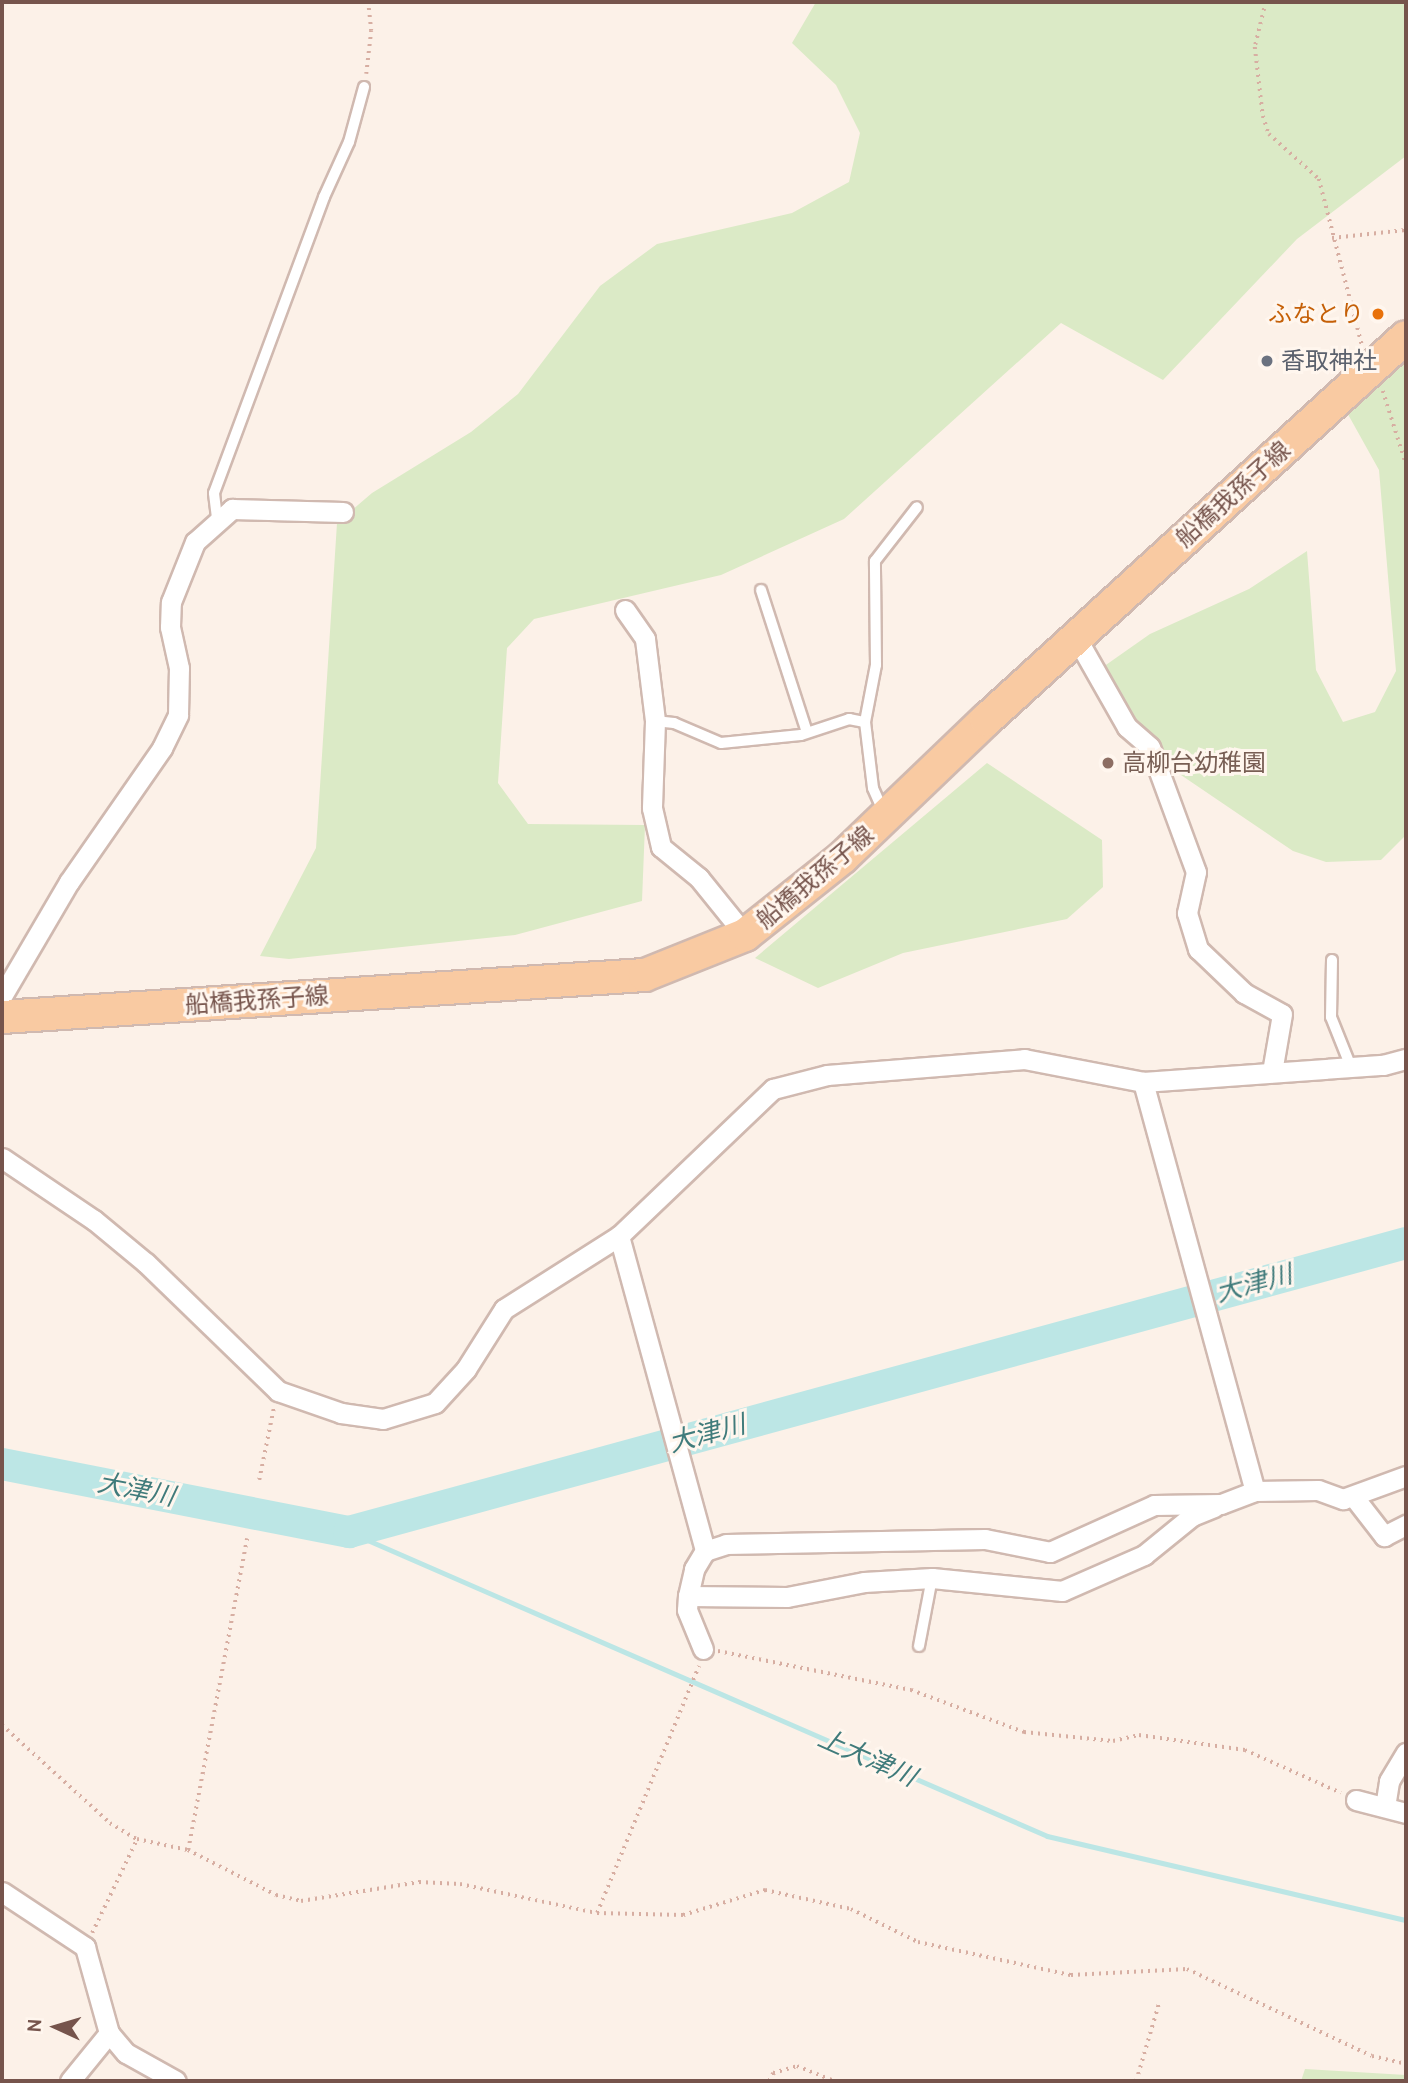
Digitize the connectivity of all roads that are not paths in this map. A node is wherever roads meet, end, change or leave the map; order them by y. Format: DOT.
graph roads {
  1 [pos="364,87"];
  2 [pos="1406,337"];
  3 [pos="917,507"];
  4 [pos="343,512"];
  5 [pos="217,518"];
  6 [pos="761,590"];
  7 [pos="625,610"];
  8 [pos="1077,639"];
  9 [pos="655,721"];
  10 [pos="864,722"];
  11 [pos="807,733"];
  12 [pos="886,816"];
  13 [pos="745,935"];
  14 [pos="1332,960"];
  15 [pos="2,996"];
  16 [pos="2,1017"];
  17 [pos="1406,1059"];
  18 [pos="1351,1067"];
  19 [pos="1272,1072"];
  20 [pos="1143,1082"];
  21 [pos="2,1158"];
  22 [pos="619,1236"];
  23 [pos="1406,1476"];
  24 [pos="1255,1492"];
  25 [pos="1353,1496"];
  26 [pos="1221,1503"];
  27 [pos="1406,1525"];
  28 [pos="705,1551"];
  29 [pos="932,1578"];
  30 [pos="688,1596"];
  31 [pos="919,1646"];
  32 [pos="704,1649"];
  33 [pos="1406,1754"];
  34 [pos="1356,1800"];
  35 [pos="1385,1807"];
  36 [pos="1406,1813"];
  37 [pos="2,1892"];
  38 [pos="108,2033"];
  39 [pos="70,2081"];
  40 [pos="176,2081"];
  1 -- 5 [label="lane"];
  2 -- 8 [label="main road, 船橋我孫子線"];
  3 -- 10 [label="lane"];
  4 -- 5 [label="street"];
  5 -- 15 [label="street"];
  6 -- 11 [label="lane"];
  7 -- 9 [label="street"];
  8 -- 12 [label="main road, 船橋我孫子線"];
  8 -- 19 [label="street"];
  9 -- 11 [label="lane"];
  9 -- 13 [label="street"];
  10 -- 11 [label="lane"];
  10 -- 12 [label="lane"];
  12 -- 13 [label="main road, 船橋我孫子線"];
  13 -- 16 [label="main road, 船橋我孫子線"];
  14 -- 18 [label="lane"];
  17 -- 18 [label="street"];
  18 -- 19 [label="street"];
  19 -- 20 [label="street"];
  20 -- 22 [label="street"];
  20 -- 24 [label="street"];
  21 -- 22 [label="street"];
  22 -- 28 [label="street"];
  23 -- 25 [label="street"];
  24 -- 25 [label="street"];
  24 -- 26 [label="street"];
  25 -- 27 [label="street"];
  26 -- 28 [label="street"];
  26 -- 29 [label="street"];
  28 -- 30 [label="street"];
  29 -- 30 [label="street"];
  29 -- 31 [label="lane"];
  30 -- 32 [label="street"];
  33 -- 35 [label="street"];
  34 -- 35 [label="street"];
  35 -- 36 [label="street"];
  37 -- 38 [label="street"];
  38 -- 39 [label="street"];
  38 -- 40 [label="street"];
}
